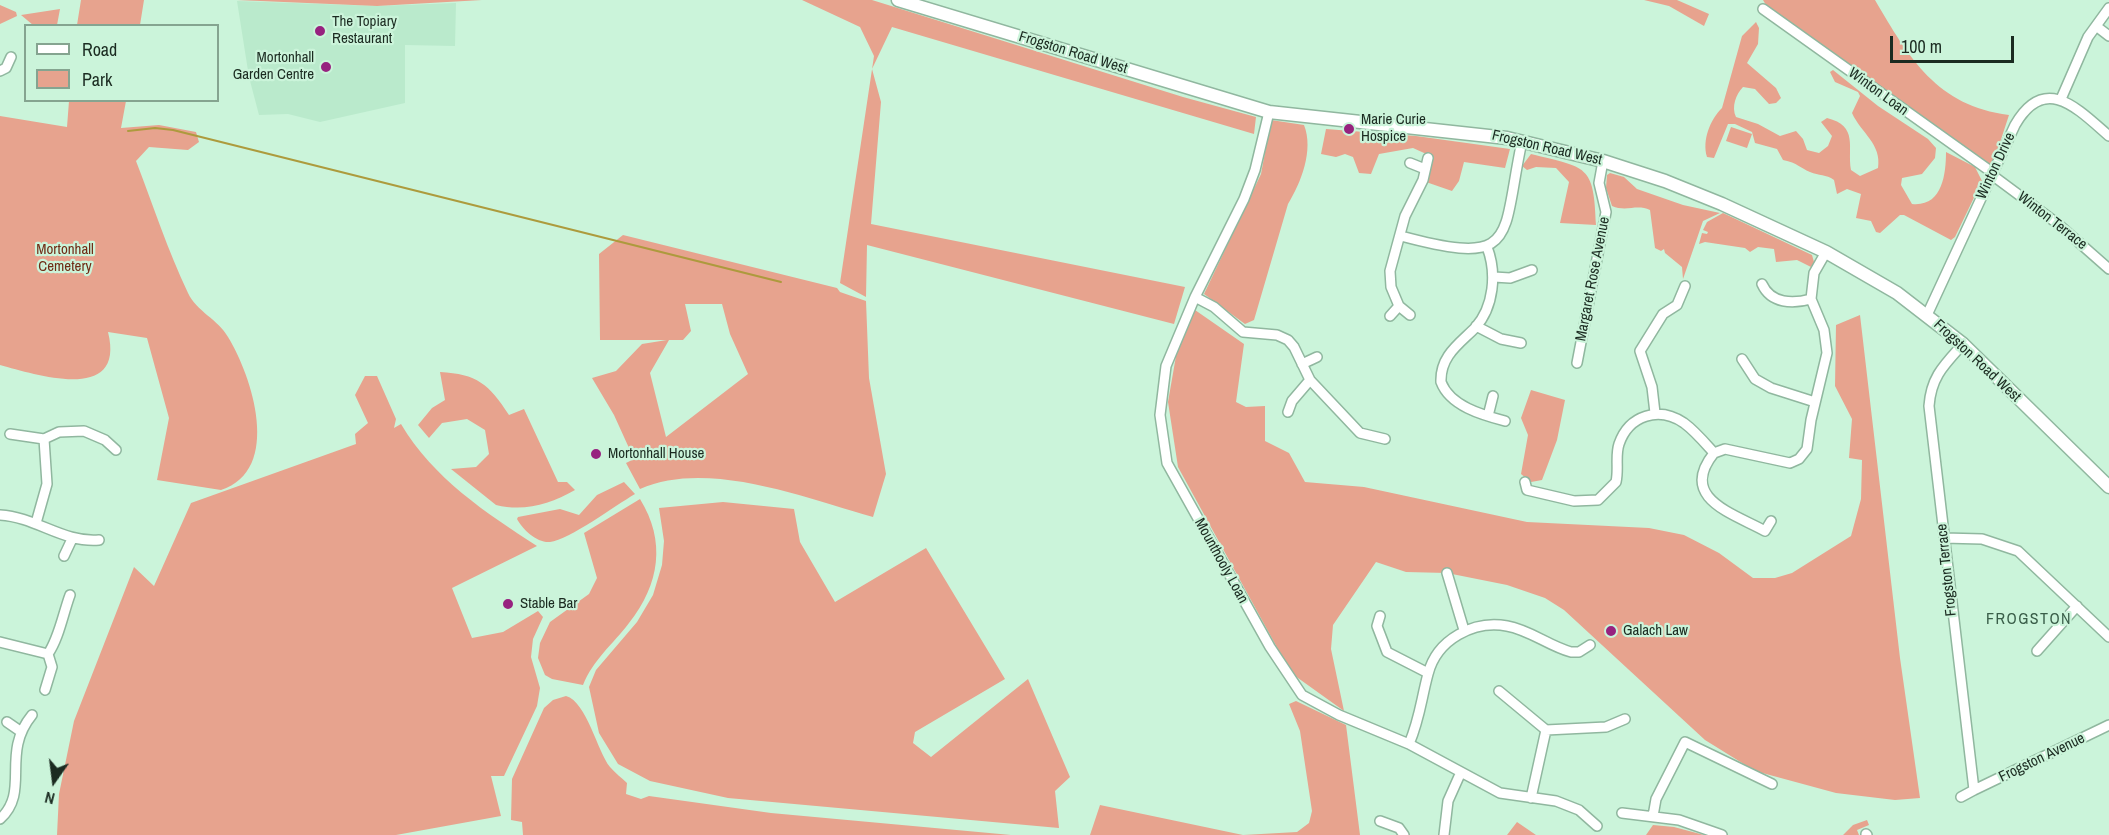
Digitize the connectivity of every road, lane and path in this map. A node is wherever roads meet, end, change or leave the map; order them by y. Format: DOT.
graph roads {
  1 [pos="898,0"];
  2 [pos="2109,8"];
  3 [pos="1763,9"];
  4 [pos="2096,26"];
  5 [pos="2109,36"];
  6 [pos="11,57"];
  7 [pos="0,71"];
  8 [pos="2061,99"];
  9 [pos="1269,112"];
  10 [pos="2109,136"];
  11 [pos="1522,141"];
  12 [pos="1428,158"];
  13 [pos="1603,161"];
  14 [pos="1410,163"];
  15 [pos="1425,169"];
  16 [pos="1993,174"];
  17 [pos="1401,236"];
  18 [pos="1487,248"];
  19 [pos="1826,252"];
  20 [pos="2109,269"];
  21 [pos="1532,270"];
  22 [pos="1519,275"];
  23 [pos="1494,277"];
  24 [pos="1762,284"];
  25 [pos="1521,285"];
  26 [pos="1685,286"];
  27 [pos="1195,297"];
  28 [pos="1811,299"];
  29 [pos="1399,306"];
  30 [pos="1410,315"];
  31 [pos="1927,315"];
  32 [pos="1390,316"];
  33 [pos="1476,326"];
  34 [pos="1516,339"];
  35 [pos="1963,344"];
  36 [pos="1317,357"];
  37 [pos="1742,359"];
  38 [pos="1577,363"];
  39 [pos="1302,364"];
  40 [pos="1310,380"];
  41 [pos="1493,396"];
  42 [pos="1815,402"];
  43 [pos="1288,412"];
  44 [pos="1655,413"];
  45 [pos="1488,416"];
  46 [pos="1506,421"];
  47 [pos="1360,432"];
  48 [pos="10,434"];
  49 [pos="44,439"];
  50 [pos="1385,439"];
  51 [pos="1353,442"];
  52 [pos="116,450"];
  53 [pos="1714,453"];
  54 [pos="1525,482"];
  55 [pos="2109,487"];
  56 [pos="0,515"];
  57 [pos="1771,521"];
  58 [pos="36,523"];
  59 [pos="1944,538"];
  60 [pos="72,539"];
  61 [pos="99,540"];
  62 [pos="64,555"];
  63 [pos="1447,573"];
  64 [pos="70,596"];
  65 [pos="2077,606"];
  66 [pos="1380,616"];
  67 [pos="1464,630"];
  68 [pos="2109,638"];
  69 [pos="0,642"];
  70 [pos="1590,645"];
  71 [pos="2037,651"];
  72 [pos="48,654"];
  73 [pos="1428,673"];
  74 [pos="45,690"];
  75 [pos="1499,691"];
  76 [pos="32,715"];
  77 [pos="1624,718"];
  78 [pos="7,722"];
  79 [pos="2109,725"];
  80 [pos="1546,730"];
  81 [pos="20,731"];
  82 [pos="1408,744"];
  83 [pos="1461,772"];
  84 [pos="1772,784"];
  85 [pos="1974,790"];
  86 [pos="1961,797"];
  87 [pos="1531,798"];
  88 [pos="1622,813"];
  89 [pos="1653,816"];
  90 [pos="0,819"];
  91 [pos="1380,821"];
  92 [pos="1597,826"];
  93 [pos="1404,835"];
  94 [pos="1444,835"];
  95 [pos="1722,835"];
  1 -- 9 [label="main road, Frogston Road West"];
  2 -- 4 [label="street"];
  3 -- 16 [label="street, Winton Loan"];
  4 -- 5 [label="street"];
  4 -- 8 [label="street"];
  6 -- 7 [label="street"];
  8 -- 10 [label="street"];
  8 -- 16 [label="street, Winton Drive"];
  9 -- 11 [label="main road, Frogston Road West"];
  9 -- 27 [label="street, Mounthooly Loan"];
  11 -- 13 [label="main road, Frogston Road West"];
  11 -- 18 [label="street"];
  12 -- 15 [label="street"];
  13 -- 19 [label="main road, Frogston Road West"];
  13 -- 38 [label="street, Margaret Rose Avenue"];
  14 -- 15 [label="street"];
  15 -- 17 [label="street"];
  16 -- 20 [label="street, Winton Terrace"];
  16 -- 31 [label="street, Winton Drive"];
  17 -- 18 [label="street"];
  17 -- 29 [label="street"];
  18 -- 23 [label="street"];
  19 -- 28 [label="street"];
  19 -- 31 [label="main road, Frogston Road West"];
  21 -- 22 [label="street"];
  22 -- 23 [label="street"];
  22 -- 25 [label="street"];
  23 -- 33 [label="street"];
  24 -- 28 [label="street"];
  26 -- 44 [label="street"];
  27 -- 39 [label="street"];
  27 -- 82 [label="street, Mounthooly Loan"];
  28 -- 42 [label="street"];
  29 -- 30 [label="street"];
  29 -- 32 [label="street"];
  31 -- 35 [label="main road, Frogston Road West"];
  33 -- 34 [label="street"];
  33 -- 45 [label="street"];
  35 -- 55 [label="main road, Frogston Road West"];
  35 -- 59 [label="street, Frogston Terrace"];
  36 -- 39 [label="street"];
  37 -- 42 [label="street"];
  39 -- 40 [label="street"];
  40 -- 43 [label="street"];
  40 -- 47 [label="street"];
  41 -- 45 [label="street"];
  42 -- 53 [label="street"];
  44 -- 53 [label="street"];
  44 -- 54 [label="street"];
  45 -- 46 [label="street"];
  47 -- 50 [label="street"];
  47 -- 51 [label="street"];
  48 -- 49 [label="street"];
  49 -- 52 [label="street"];
  49 -- 58 [label="street"];
  53 -- 57 [label="street"];
  56 -- 58 [label="street"];
  58 -- 60 [label="street"];
  59 -- 65 [label="street"];
  59 -- 85 [label="street, Frogston Terrace"];
  60 -- 61 [label="street"];
  60 -- 62 [label="street"];
  63 -- 67 [label="street"];
  64 -- 72 [label="street"];
  65 -- 68 [label="street"];
  65 -- 71 [label="street"];
  66 -- 73 [label="street"];
  67 -- 70 [label="street"];
  67 -- 73 [label="street"];
  69 -- 72 [label="street"];
  72 -- 74 [label="street"];
  73 -- 82 [label="street"];
  75 -- 80 [label="street"];
  76 -- 81 [label="street"];
  77 -- 80 [label="street"];
  78 -- 81 [label="street"];
  79 -- 85 [label="street, Frogston Avenue"];
  80 -- 87 [label="street"];
  81 -- 90 [label="street"];
  82 -- 83 [label="street, Mounthooly Loan"];
  83 -- 87 [label="street, Mounthooly Loan"];
  83 -- 94 [label="street"];
  84 -- 89 [label="street"];
  85 -- 86 [label="street"];
  87 -- 92 [label="street, Mounthooly Loan"];
  88 -- 89 [label="street"];
  89 -- 95 [label="street"];
  91 -- 93 [label="street"];
}
